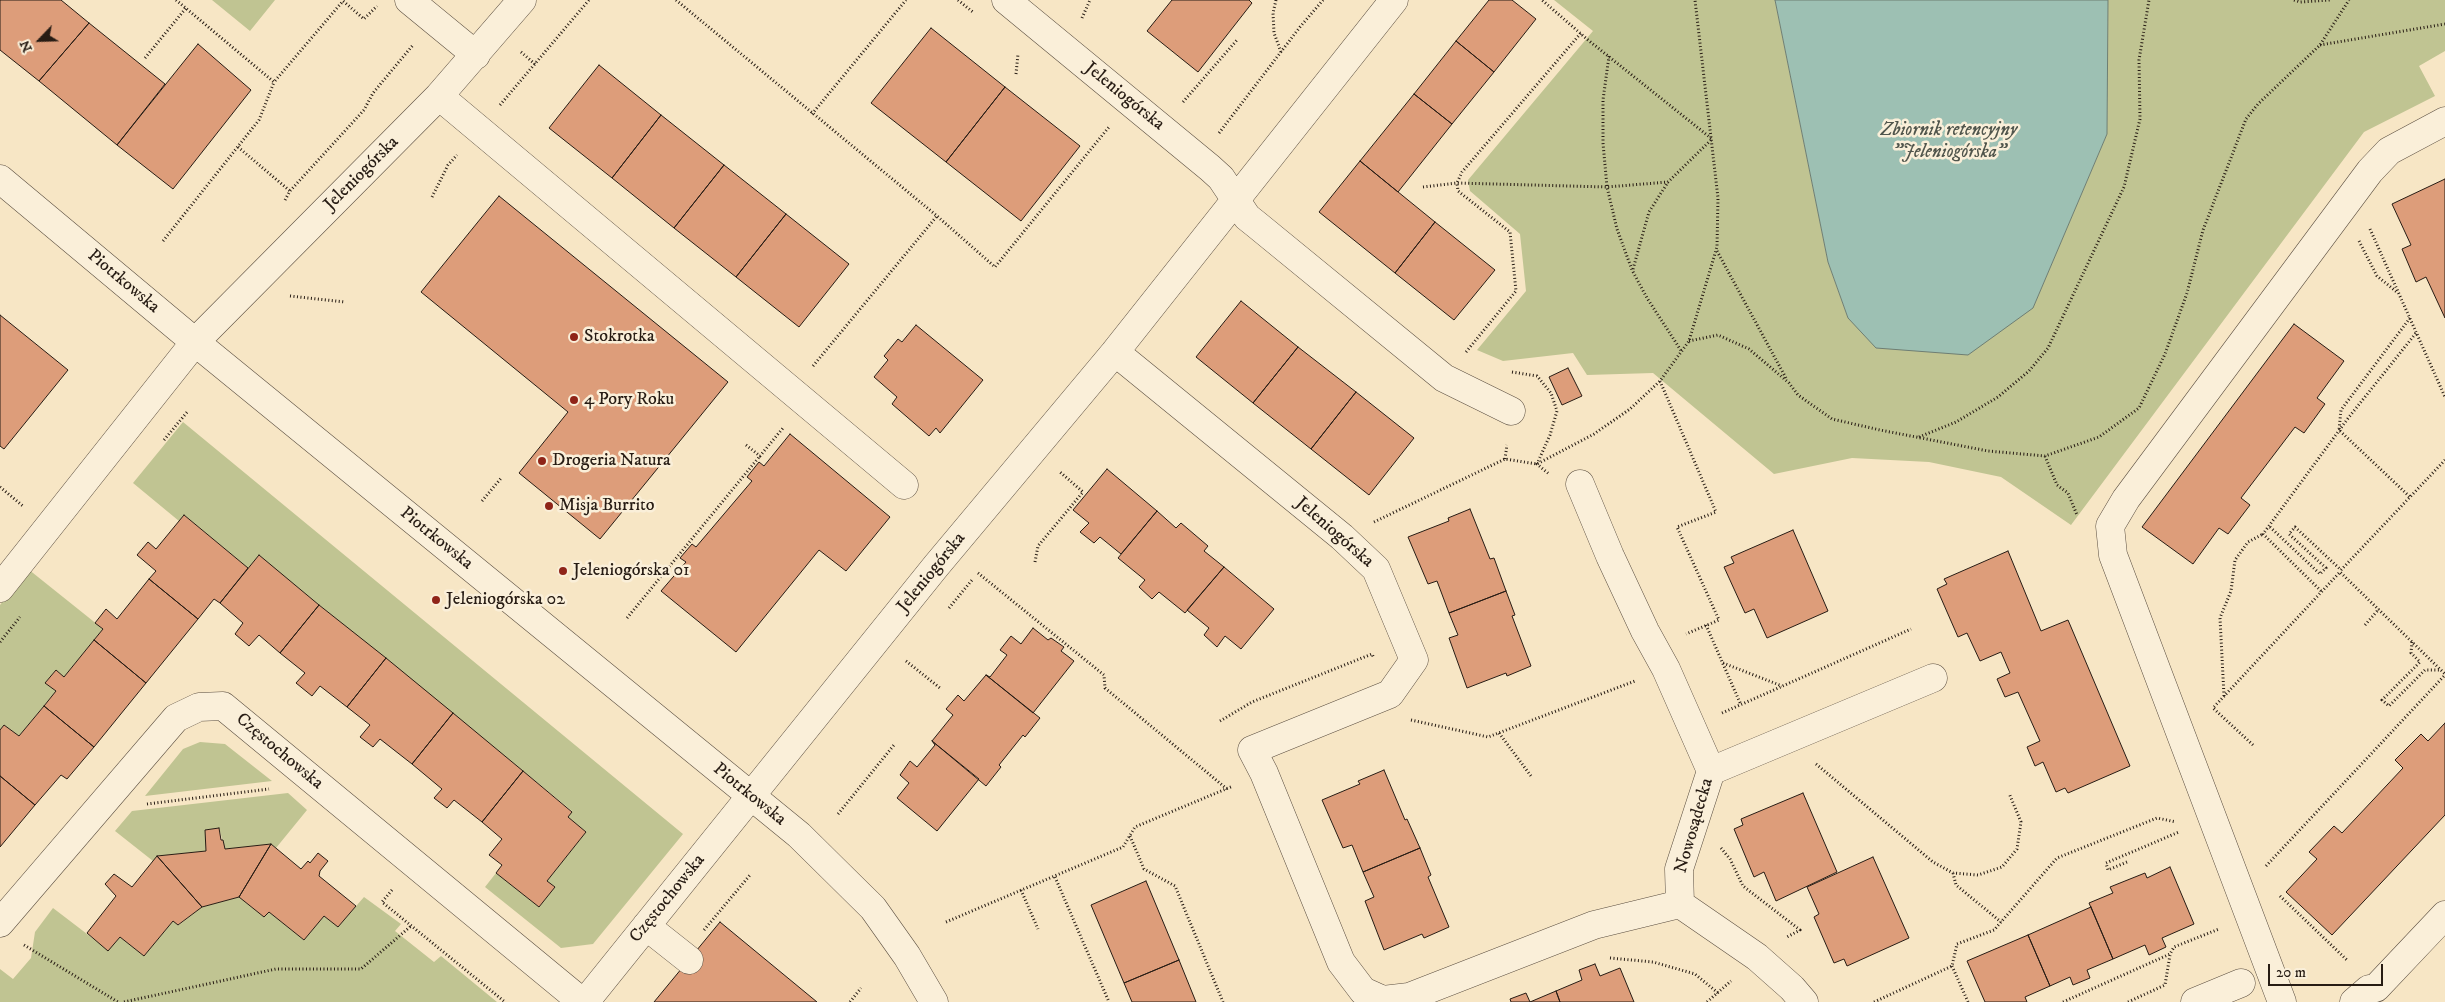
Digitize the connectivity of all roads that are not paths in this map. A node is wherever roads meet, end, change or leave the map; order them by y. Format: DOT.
graph roads {
  1 [pos="522,0"];
  2 [pos="1006,0"];
  3 [pos="1394,0"];
  4 [pos="397,3"];
  5 [pos="476,55"];
  6 [pos="439,96"];
  7 [pos="2445,121"];
  8 [pos="0,179"];
  9 [pos="1235,200"];
  10 [pos="195,342"];
  11 [pos="1115,352"];
  12 [pos="1511,412"];
  13 [pos="904,484"];
  14 [pos="1580,484"];
  15 [pos="0,588"];
  16 [pos="1933,678"];
  17 [pos="1711,771"];
  18 [pos="751,796"];
  19 [pos="1680,904"];
  20 [pos="2445,915"];
  21 [pos="0,923"];
  22 [pos="646,926"];
  23 [pos="687,959"];
  24 [pos="2241,983"];
  25 [pos="2365,995"];
  26 [pos="584,1002"];
  27 [pos="934,1002"];
  28 [pos="1804,1002"];
  29 [pos="2195,1002"];
  30 [pos="2282,1002"];
  1 -- 5 [label="street, Jeleniogórska"];
  2 -- 9 [label="street, Jeleniogórska"];
  3 -- 9 [label="street, Jeleniogórska"];
  4 -- 5 [label="street"];
  5 -- 6 [label="street, Jeleniogórska"];
  6 -- 10 [label="street, Jeleniogórska"];
  6 -- 13 [label="street"];
  7 -- 30 [label="street"];
  8 -- 10 [label="street, Piotrkowska"];
  9 -- 11 [label="street, Jeleniogórska"];
  9 -- 12 [label="street, Jeleniogórska"];
  10 -- 15 [label="street, Jeleniogórska"];
  10 -- 18 [label="street, Piotrkowska"];
  11 -- 18 [label="street, Jeleniogórska"];
  11 -- 19 [label="street, Jeleniogórska"];
  14 -- 17 [label="street"];
  16 -- 17 [label="street, Nowosądecka"];
  17 -- 19 [label="street, Nowosądecka"];
  18 -- 22 [label="street, Częstochowska"];
  18 -- 27 [label="street, Piotrkowska"];
  19 -- 28 [label="street"];
  20 -- 25 [label="street"];
  21 -- 26 [label="street, Częstochowska"];
  22 -- 23 [label="street"];
  22 -- 26 [label="street, Częstochowska"];
  24 -- 29 [label="street"];
}
